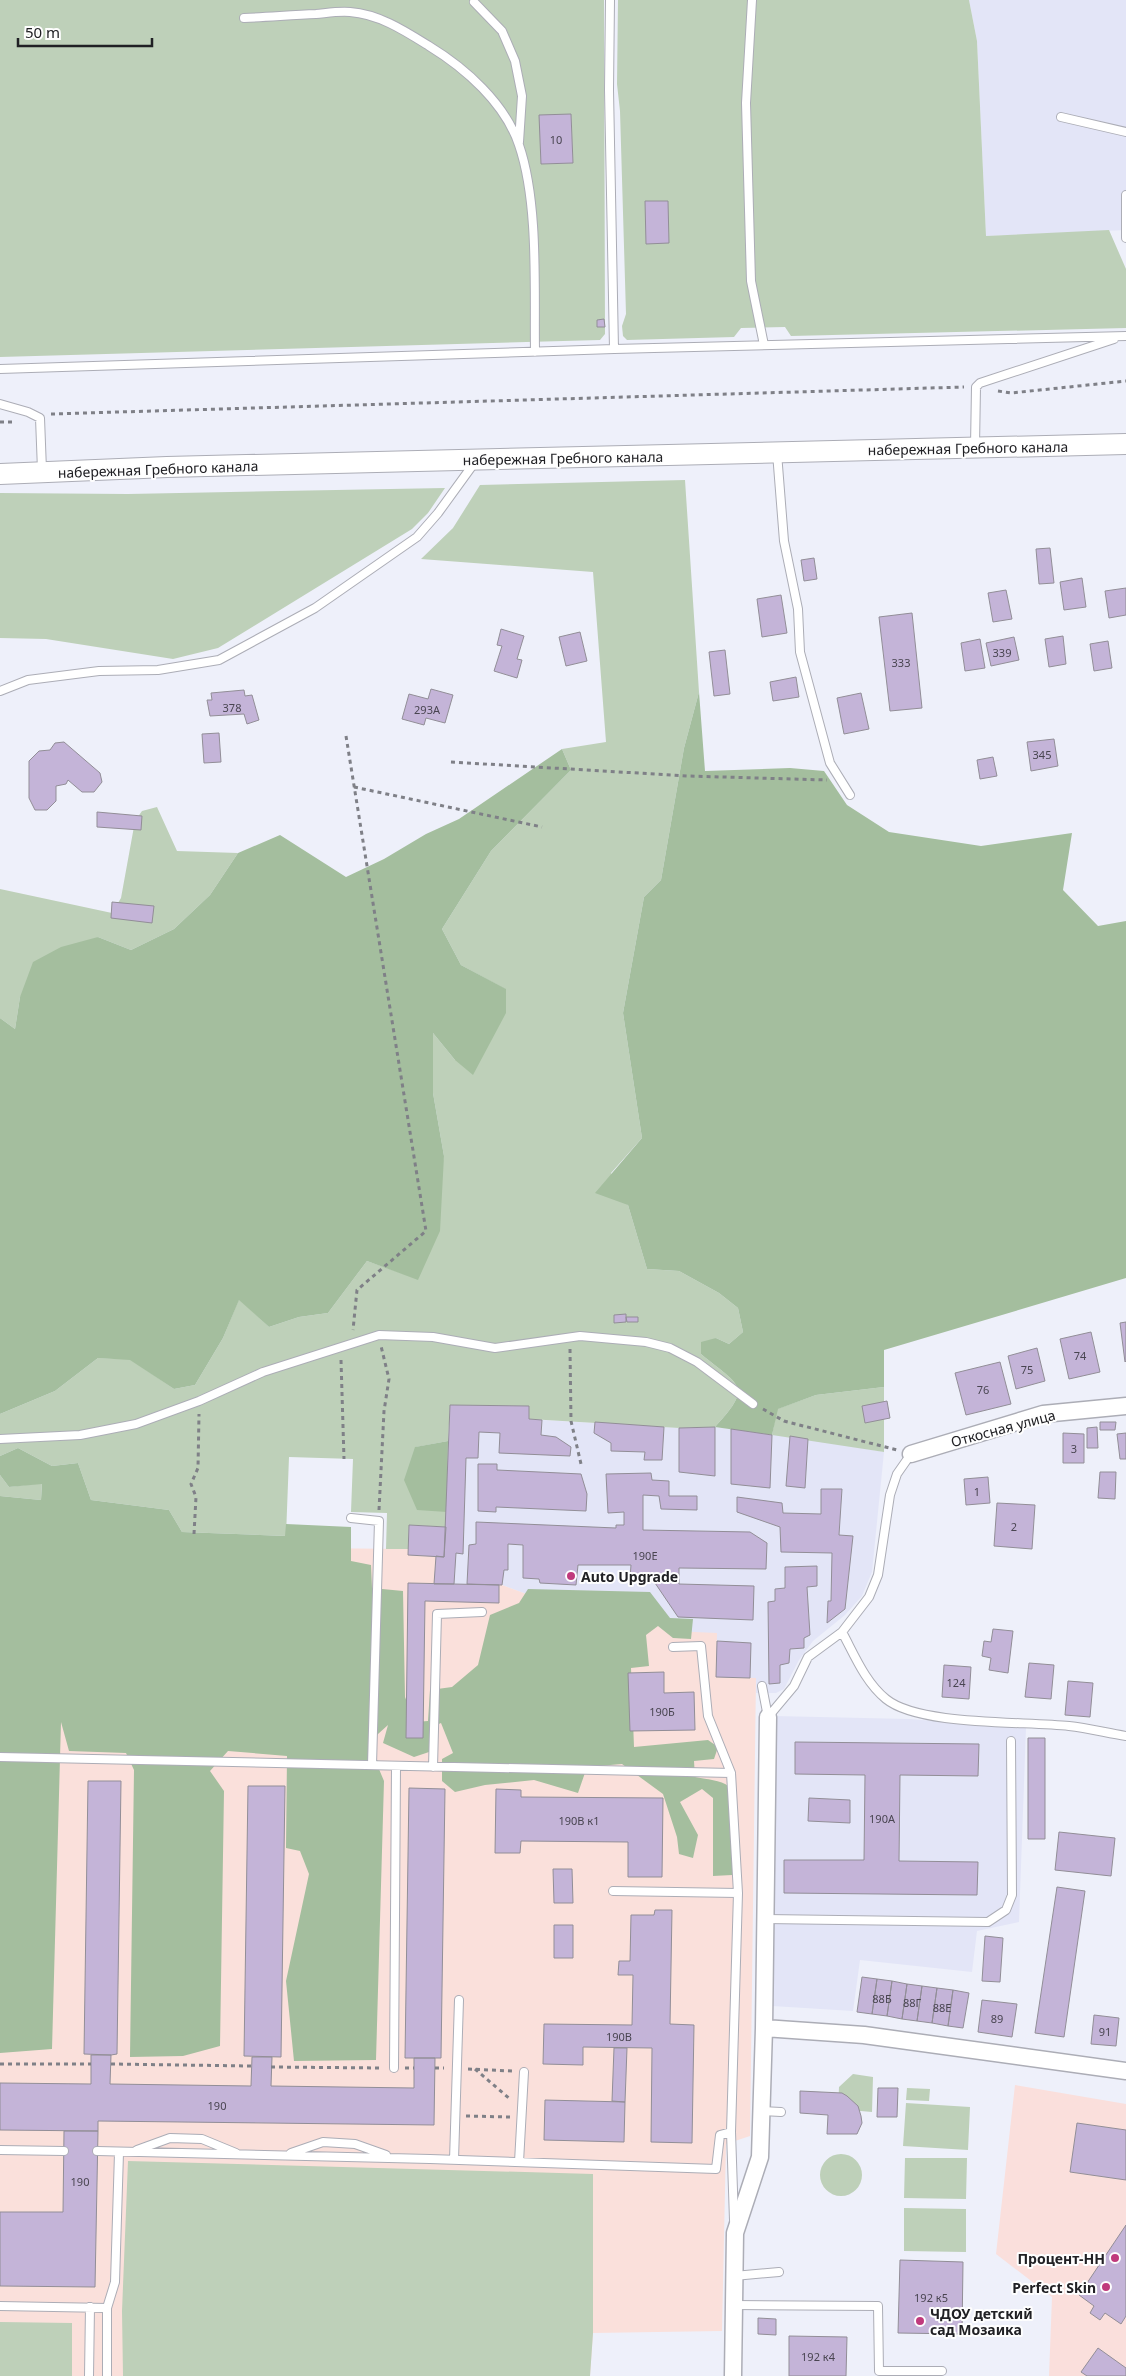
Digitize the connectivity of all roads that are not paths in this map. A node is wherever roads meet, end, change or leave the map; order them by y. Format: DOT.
graph roads {
  1 [pos="610,0"];
  2 [pos="752,0"];
  3 [pos="474,2"];
  4 [pos="244,18"];
  5 [pos="1061,118"];
  6 [pos="1126,131"];
  7 [pos="519,144"];
  8 [pos="1126,195"];
  9 [pos="1126,238"];
  10 [pos="1124,336"];
  11 [pos="764,345"];
  12 [pos="614,349"];
  13 [pos="535,352"];
  14 [pos="0,369"];
  15 [pos="0,404"];
  16 [pos="1126,444"];
  17 [pos="975,448"];
  18 [pos="777,453"];
  19 [pos="476,460"];
  20 [pos="42,472"];
  21 [pos="0,474"];
  22 [pos="0,691"];
  23 [pos="850,795"];
  24 [pos="753,1404"];
  25 [pos="1126,1406"];
  26 [pos="0,1439"];
  27 [pos="910,1454"];
  28 [pos="351,1518"];
  29 [pos="482,1612"];
  30 [pos="842,1632"];
  31 [pos="673,1647"];
  32 [pos="762,1686"];
  33 [pos="768,1717"];
  34 [pos="1126,1736"];
  35 [pos="1011,1742"];
  36 [pos="0,1757"];
  37 [pos="372,1766"];
  38 [pos="396,1766"];
  39 [pos="433,1767"];
  40 [pos="731,1774"];
  41 [pos="613,1891"];
  42 [pos="738,1892"];
  43 [pos="765,1919"];
  44 [pos="459,2000"];
  45 [pos="764,2028"];
  46 [pos="394,2068"];
  47 [pos="1126,2071"];
  48 [pos="524,2072"];
  49 [pos="761,2111"];
  50 [pos="781,2112"];
  51 [pos="731,2132"];
  52 [pos="0,2150"];
  53 [pos="64,2151"];
  54 [pos="97,2151"];
  55 [pos="133,2152"];
  56 [pos="119,2153"];
  57 [pos="240,2155"];
  58 [pos="285,2156"];
  59 [pos="394,2158"];
  60 [pos="454,2160"];
  61 [pos="519,2162"];
  62 [pos="716,2169"];
  63 [pos="733,2169"];
  64 [pos="734,2233"];
  65 [pos="780,2272"];
  66 [pos="734,2276"];
  67 [pos="734,2305"];
  68 [pos="0,2306"];
  69 [pos="90,2307"];
  70 [pos="107,2308"];
  71 [pos="942,2371"];
  72 [pos="879,2374"];
  73 [pos="90,2376"];
  74 [pos="107,2376"];
  75 [pos="733,2376"];
  1 -- 12 [label="lane"];
  2 -- 11 [label="lane"];
  3 -- 7 [label="lane"];
  4 -- 7 [label="lane"];
  5 -- 6 [label="lane"];
  7 -- 13 [label="lane"];
  8 -- 9 [label="lane"];
  10 -- 11 [label="lane"];
  10 -- 17 [label="lane"];
  11 -- 12 [label="lane"];
  12 -- 13 [label="lane"];
  13 -- 14 [label="lane"];
  15 -- 20 [label="lane"];
  16 -- 17 [label="street, набережная Гребного канала"];
  17 -- 18 [label="street, набережная Гребного канала"];
  18 -- 19 [label="street, набережная Гребного канала"];
  18 -- 23 [label="lane"];
  19 -- 20 [label="street, набережная Гребного канала"];
  19 -- 22 [label="lane"];
  20 -- 21 [label="street, набережная Гребного канала"];
  24 -- 26 [label="lane"];
  25 -- 27 [label="street, Откосная улица"];
  27 -- 30 [label="lane"];
  28 -- 37 [label="lane"];
  29 -- 39 [label="lane"];
  30 -- 33 [label="lane"];
  30 -- 34 [label="lane"];
  31 -- 40 [label="lane"];
  32 -- 33 [label="lane"];
  33 -- 43 [label="street"];
  35 -- 43 [label="lane"];
  36 -- 37 [label="lane"];
  37 -- 38 [label="lane"];
  38 -- 39 [label="lane"];
  38 -- 46 [label="lane"];
  39 -- 40 [label="lane"];
  40 -- 42 [label="lane"];
  41 -- 42 [label="lane"];
  42 -- 51 [label="lane"];
  43 -- 45 [label="street"];
  44 -- 60 [label="lane"];
  45 -- 47 [label="street"];
  45 -- 49 [label="street"];
  48 -- 61 [label="lane"];
  49 -- 50 [label="lane"];
  49 -- 64 [label="street"];
  51 -- 62 [label="lane"];
  51 -- 63 [label="lane"];
  52 -- 53 [label="lane"];
  54 -- 56 [label="lane"];
  55 -- 56 [label="lane"];
  55 -- 57 [label="lane"];
  55 -- 57 [label="lane"];
  56 -- 70 [label="lane"];
  57 -- 58 [label="lane"];
  58 -- 59 [label="lane"];
  58 -- 59 [label="lane"];
  59 -- 60 [label="lane"];
  60 -- 61 [label="lane"];
  61 -- 62 [label="lane"];
  62 -- 63 [label="lane"];
  63 -- 64 [label="lane"];
  64 -- 66 [label="street"];
  65 -- 66 [label="lane"];
  66 -- 67 [label="street"];
  67 -- 72 [label="lane"];
  67 -- 75 [label="street"];
  68 -- 69 [label="lane"];
  69 -- 70 [label="lane"];
  69 -- 73 [label="lane"];
  70 -- 74 [label="lane"];
  71 -- 72 [label="lane"];
}
